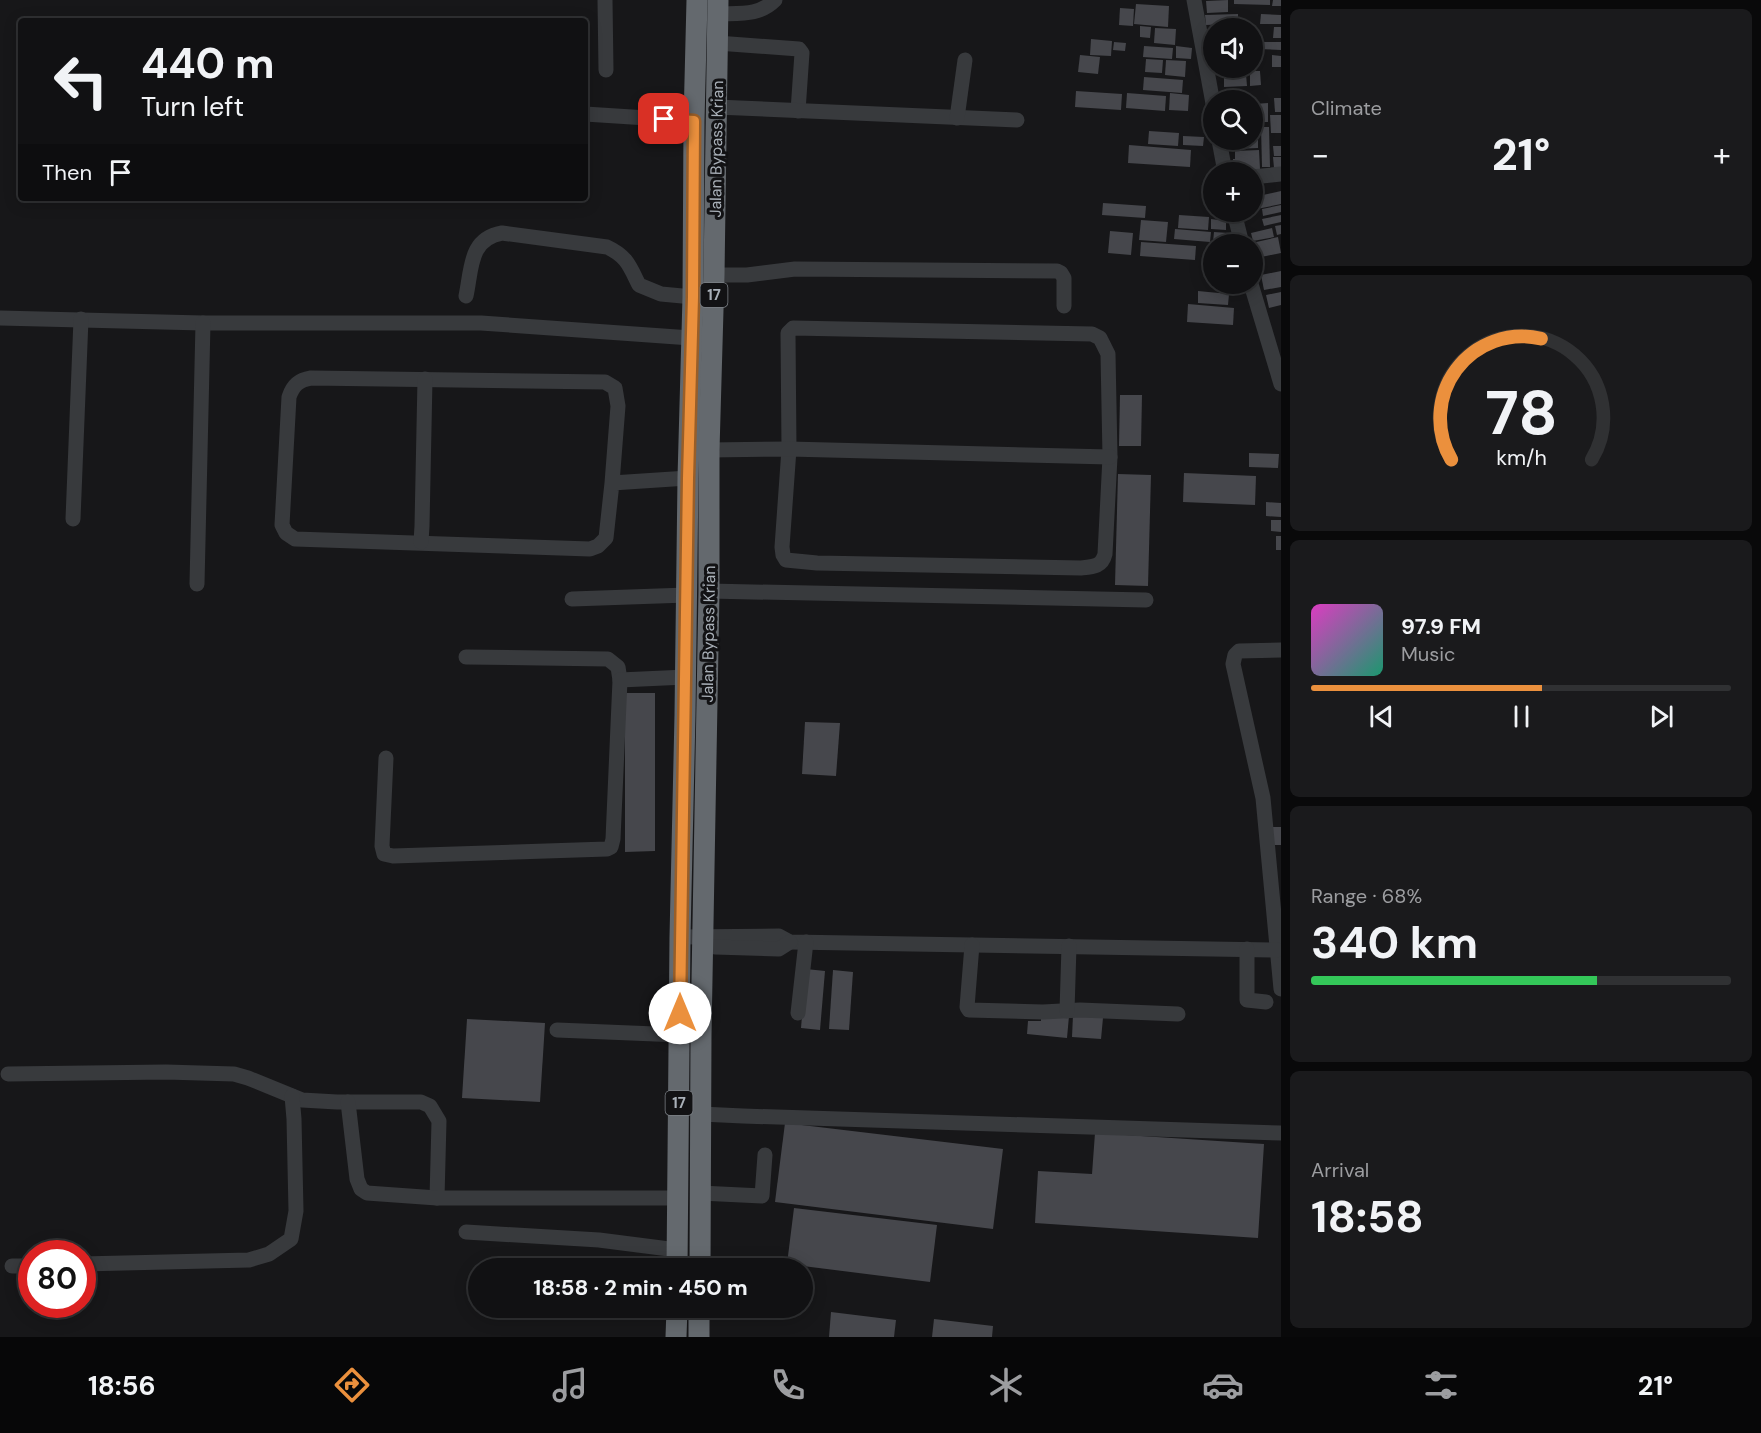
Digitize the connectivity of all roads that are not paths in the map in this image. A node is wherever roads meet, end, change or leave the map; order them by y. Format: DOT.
graph roads {
  1 [pos="605,0"];
  2 [pos="697,0"];
  3 [pos="775,0"];
  4 [pos="1194,0"];
  5 [pos="718,7"];
  6 [pos="717,43"];
  7 [pos="965,60"];
  8 [pos="606,70"];
  9 [pos="1211,90"];
  10 [pos="716,108"];
  11 [pos="798,111"];
  12 [pos="588,114"];
  13 [pos="957,118"];
  14 [pos="1017,120"];
  15 [pos="694,121"];
  16 [pos="1281,174"];
  17 [pos="1263,176"];
  18 [pos="714,275"];
  19 [pos="1254,294"];
  20 [pos="466,296"];
  21 [pos="693,297"];
  22 [pos="1064,306"];
  23 [pos="0,318"];
  24 [pos="81,319"];
  25 [pos="203,323"];
  26 [pos="692,338"];
  27 [pos="424,379"];
  28 [pos="1281,384"];
  29 [pos="789,449"];
  30 [pos="709,450"];
  31 [pos="1110,457"];
  32 [pos="688,478"];
  33 [pos="612,483"];
  34 [pos="73,519"];
  35 [pos="420,542"];
  36 [pos="197,584"];
  37 [pos="709,591"];
  38 [pos="687,595"];
  39 [pos="572,599"];
  40 [pos="1146,600"];
  41 [pos="1281,650"];
  42 [pos="466,657"];
  43 [pos="686,677"];
  44 [pos="620,680"];
  45 [pos="386,758"];
  46 [pos="680,942"];
  47 [pos="798,942"];
  48 [pos="703,943"];
  49 [pos="972,945"];
  50 [pos="1070,946"];
  51 [pos="1246,949"];
  52 [pos="1277,950"];
  53 [pos="1281,989"];
  54 [pos="1266,1002"];
  55 [pos="1067,1011"];
  56 [pos="798,1013"];
  57 [pos="1178,1014"];
  58 [pos="557,1030"];
  59 [pos="680,1035"];
  60 [pos="8,1074"];
  61 [pos="297,1098"];
  62 [pos="342,1102"];
  63 [pos="701,1114"];
  64 [pos="1281,1133"];
  65 [pos="765,1155"];
  66 [pos="700,1193"];
  67 [pos="437,1198"];
  68 [pos="678,1198"];
  69 [pos="466,1232"];
  70 [pos="673,1258"];
  71 [pos="677,1258"];
  72 [pos="700,1258"];
  73 [pos="96,1264"];
  74 [pos="12,1266"];
  75 [pos="18,1266"];
  76 [pos="677,1318"];
  77 [pos="699,1318"];
  78 [pos="676,1337"];
  79 [pos="699,1337"];
  1 -- 8 [label="street"];
  2 -- 15 [label="highway, Jalan Bypass Krian / 17"];
  3 -- 5 [label="street"];
  4 -- 9 [label="street"];
  5 -- 6 [label="highway, Jalan Bypass Krian / 17"];
  6 -- 10 [label="highway, Jalan Bypass Krian / 17"];
  6 -- 11 [label="street"];
  7 -- 13 [label="street"];
  10 -- 11 [label="street"];
  10 -- 18 [label="highway, Jalan Bypass Krian / 17"];
  11 -- 13 [label="street"];
  12 -- 15 [label="street"];
  13 -- 14 [label="street"];
  15 -- 21 [label="highway, Jalan Bypass Krian / 17"];
  16 -- 17 [label="street"];
  18 -- 22 [label="street"];
  18 -- 30 [label="highway, Jalan Bypass Krian / 17"];
  19 -- 28 [label="street"];
  20 -- 21 [label="street"];
  21 -- 26 [label="highway, Jalan Bypass Krian / 17"];
  23 -- 24 [label="street"];
  24 -- 25 [label="street"];
  24 -- 34 [label="street"];
  25 -- 26 [label="street"];
  25 -- 36 [label="street"];
  26 -- 32 [label="highway, Jalan Bypass Krian / 17"];
  27 -- 33 [label="street"];
  27 -- 35 [label="street"];
  27 -- 35 [label="street"];
  29 -- 30 [label="street"];
  29 -- 31 [label="street"];
  29 -- 31 [label="street"];
  29 -- 31 [label="street"];
  30 -- 37 [label="highway, Jalan Bypass Krian / 17"];
  32 -- 33 [label="street"];
  32 -- 38 [label="highway, Jalan Bypass Krian / 17"];
  33 -- 35 [label="street"];
  37 -- 40 [label="street"];
  37 -- 48 [label="highway, Jalan Bypass Krian / 17"];
  38 -- 39 [label="street"];
  38 -- 43 [label="highway, Jalan Bypass Krian / 17"];
  41 -- 52 [label="street"];
  42 -- 44 [label="street"];
  43 -- 44 [label="street"];
  43 -- 46 [label="highway, Jalan Bypass Krian / 17"];
  44 -- 45 [label="street"];
  46 -- 48 [label="street"];
  46 -- 59 [label="highway, Jalan Bypass Krian / 17"];
  47 -- 48 [label="street"];
  47 -- 49 [label="street"];
  47 -- 56 [label="street"];
  48 -- 63 [label="highway, Jalan Bypass Krian / 17"];
  49 -- 50 [label="street"];
  49 -- 55 [label="street"];
  50 -- 51 [label="street"];
  50 -- 55 [label="street"];
  51 -- 52 [label="street"];
  51 -- 54 [label="street"];
  52 -- 53 [label="street"];
  55 -- 57 [label="street"];
  58 -- 59 [label="street"];
  59 -- 68 [label="highway, Jalan Bypass Krian / 17"];
  60 -- 61 [label="street"];
  61 -- 62 [label="street"];
  61 -- 73 [label="street"];
  62 -- 67 [label="street"];
  62 -- 67 [label="street"];
  63 -- 64 [label="street"];
  63 -- 66 [label="highway, Jalan Bypass Krian / 17"];
  65 -- 66 [label="street"];
  66 -- 72 [label="highway, Jalan Bypass Krian / 17"];
  67 -- 68 [label="street"];
  68 -- 71 [label="highway, Jalan Bypass Krian / 17"];
  69 -- 70 [label="street"];
  74 -- 75 [label="street"];
  76 -- 78 [label="highway"];
  77 -- 79 [label="highway"];
}
